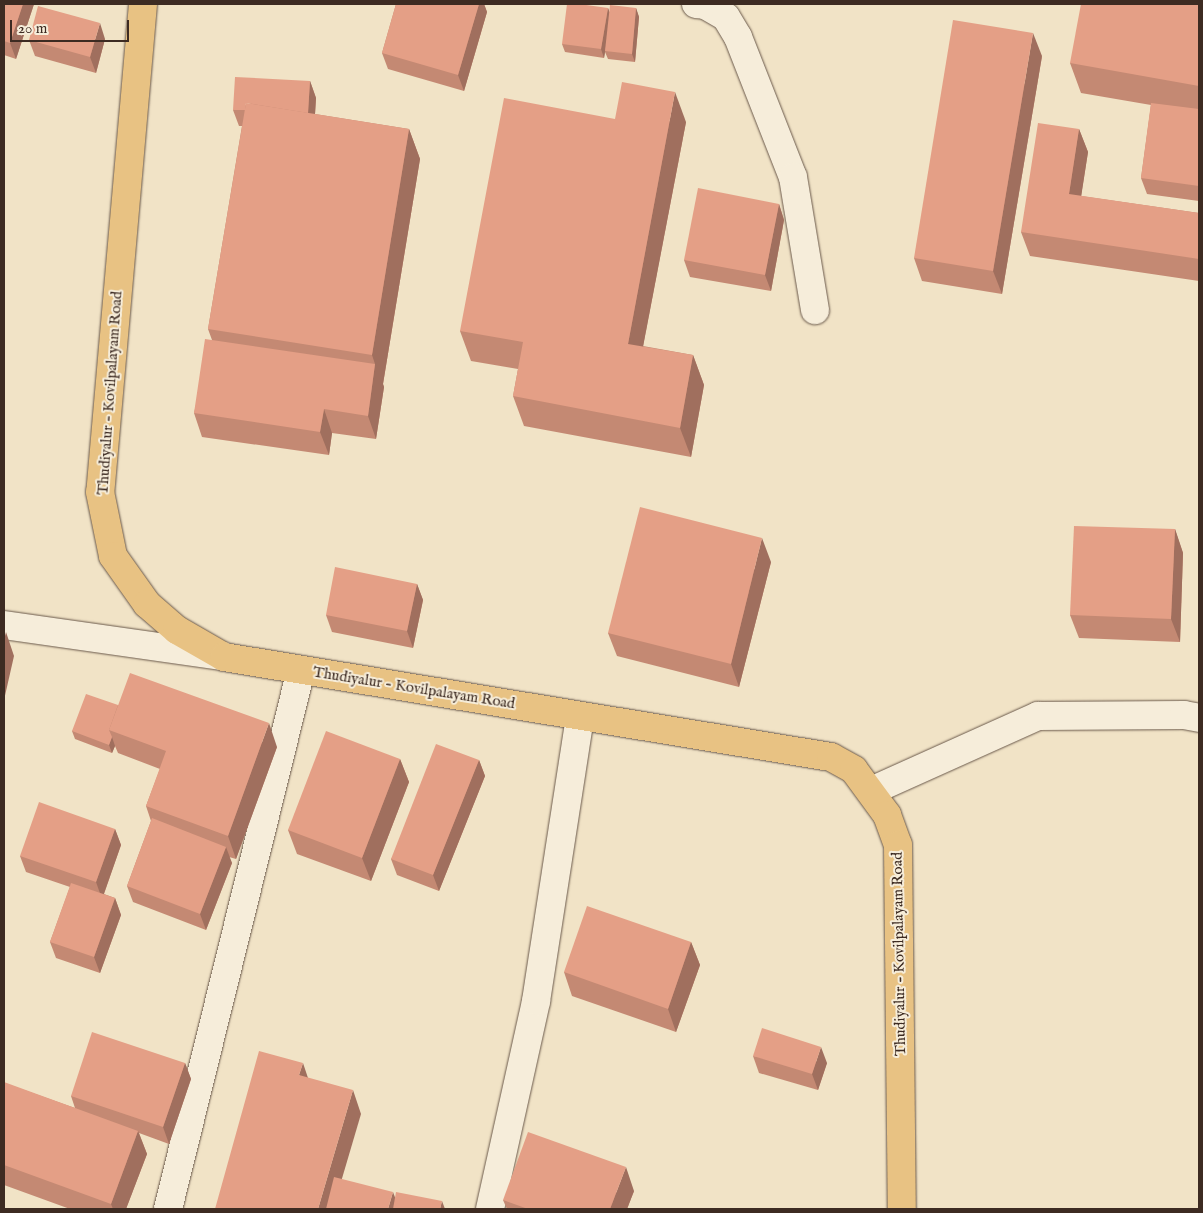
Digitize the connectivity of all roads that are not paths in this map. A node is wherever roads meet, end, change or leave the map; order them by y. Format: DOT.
graph roads {
  1 [pos="143,4"];
  2 [pos="696,4"];
  3 [pos="815,310"];
  4 [pos="4,625"];
  5 [pos="224,657"];
  6 [pos="301,670"];
  7 [pos="580,716"];
  8 [pos="1199,718"];
  9 [pos="870,791"];
  10 [pos="168,1209"];
  11 [pos="490,1209"];
  12 [pos="902,1209"];
  1 -- 5 [label="main road, Thudiyalur - Kovilpalayam Road"];
  2 -- 3 [label="street"];
  4 -- 5 [label="street"];
  5 -- 6 [label="main road, Thudiyalur - Kovilpalayam Road"];
  6 -- 7 [label="main road, Thudiyalur - Kovilpalayam Road"];
  6 -- 10 [label="street"];
  7 -- 9 [label="main road, Thudiyalur - Kovilpalayam Road"];
  7 -- 11 [label="street"];
  8 -- 9 [label="street"];
  9 -- 12 [label="main road, Thudiyalur - Kovilpalayam Road"];
}
